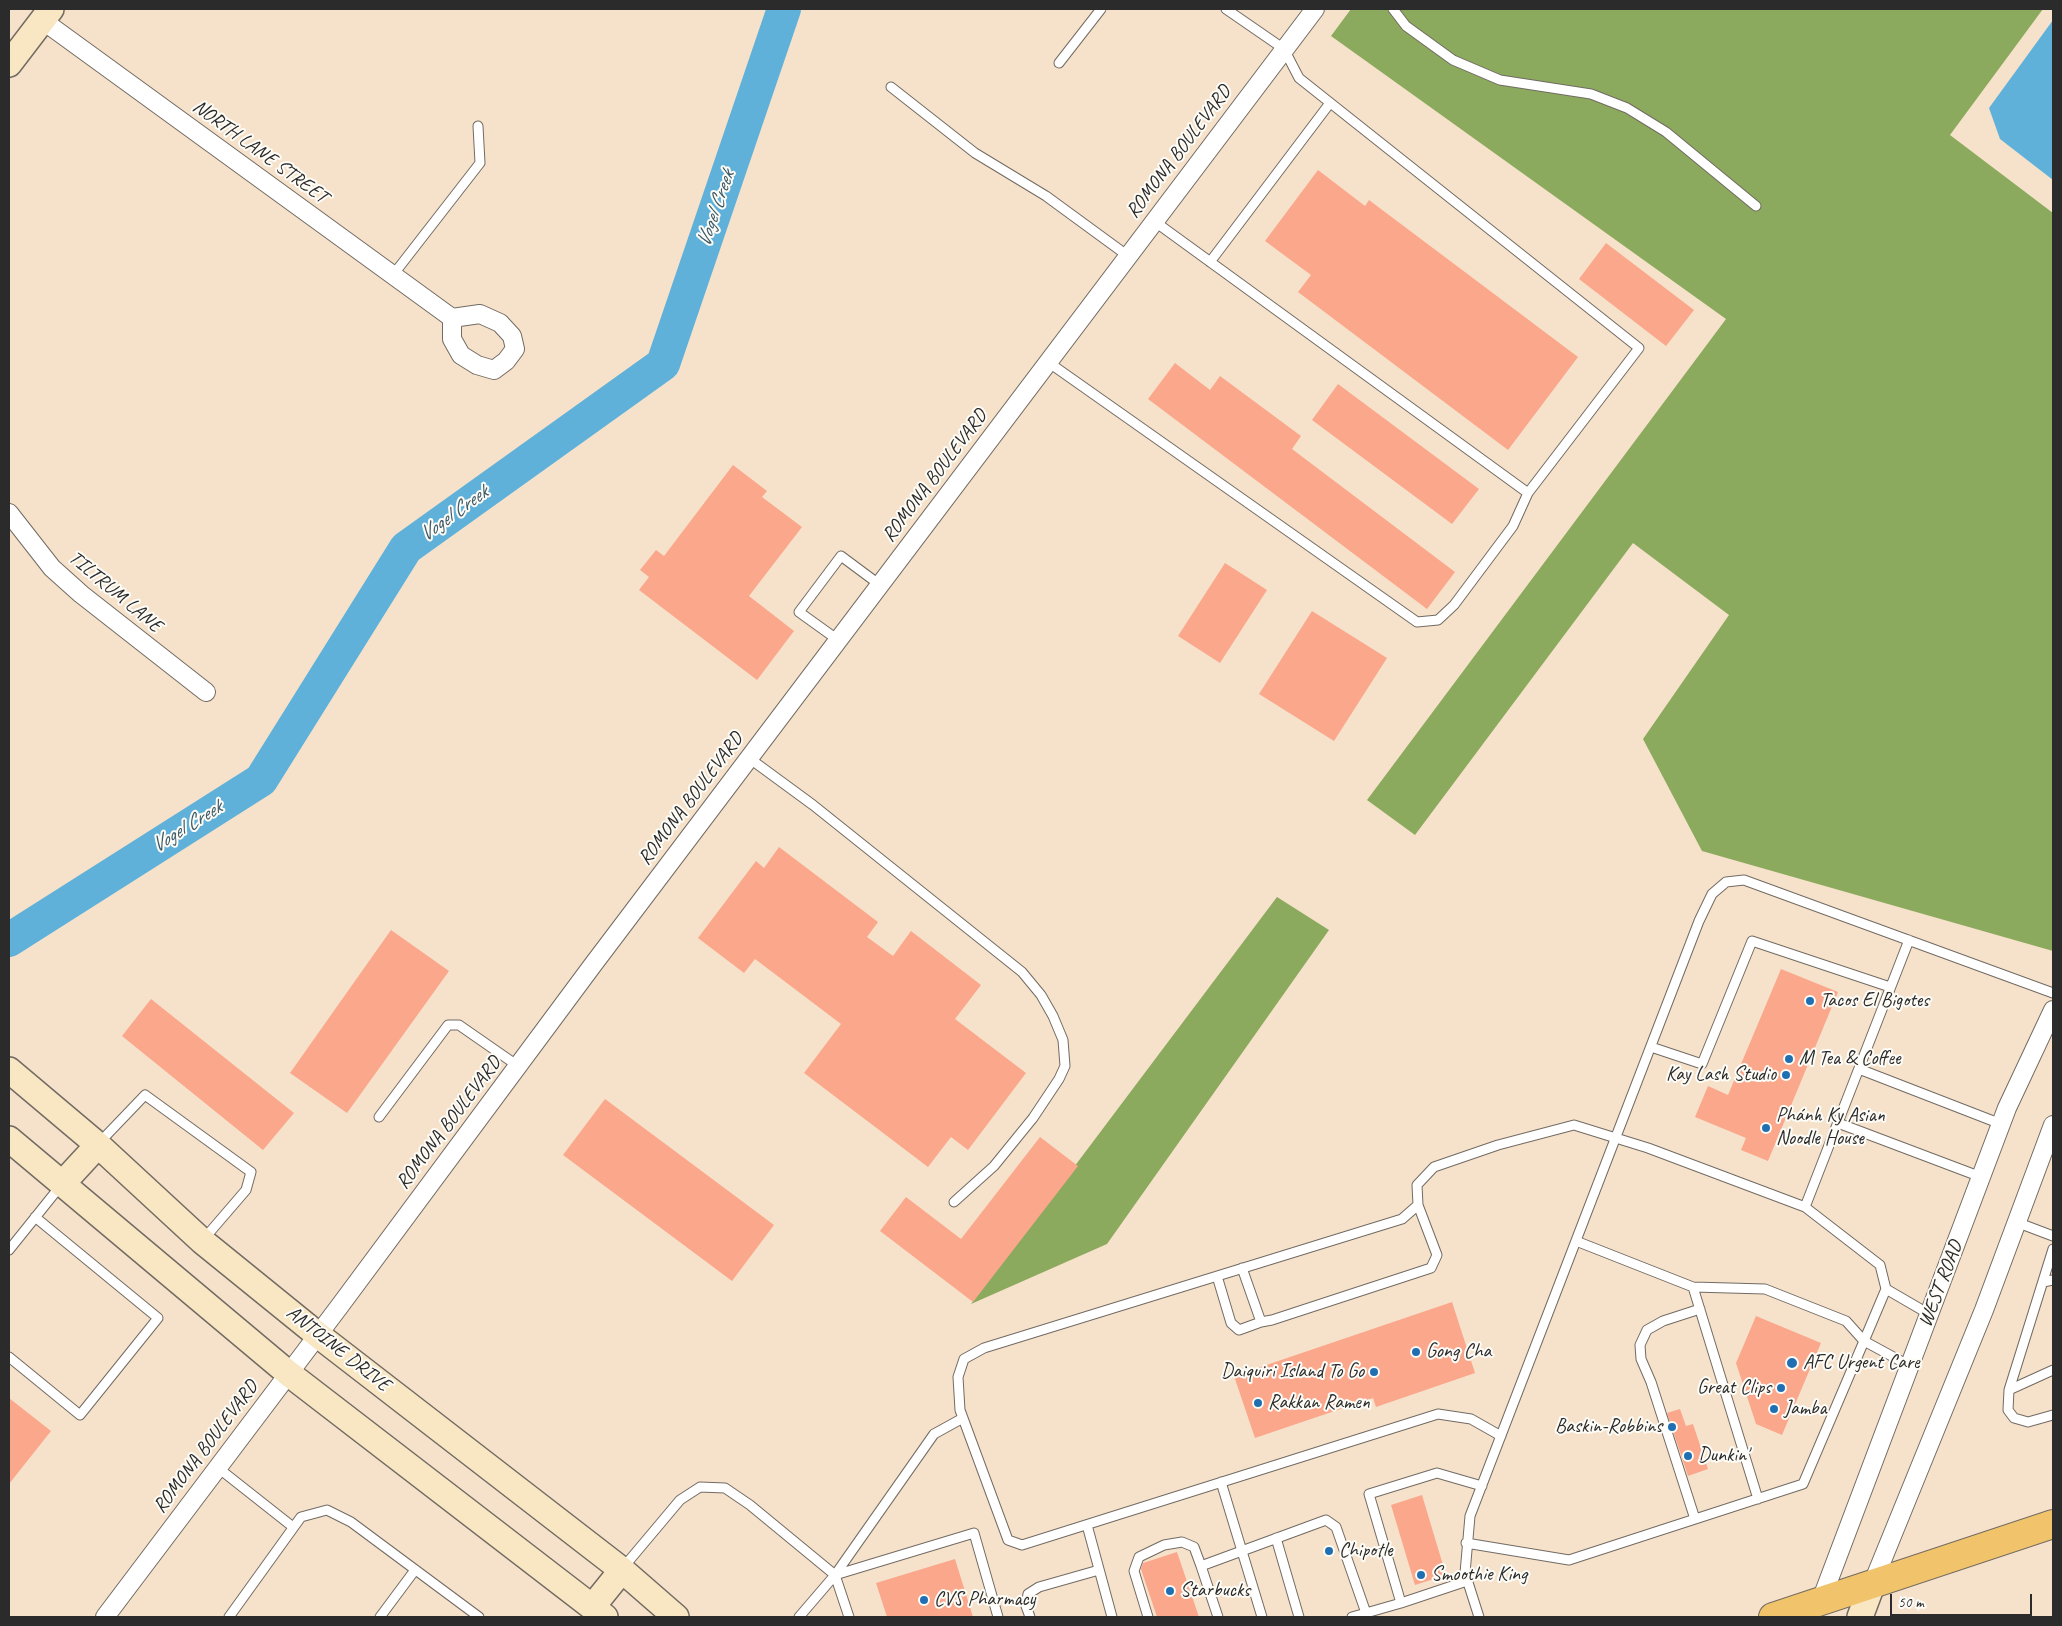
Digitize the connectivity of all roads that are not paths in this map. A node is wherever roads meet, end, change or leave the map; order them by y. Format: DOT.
graph roads {
  1 [pos="1101,9"];
  2 [pos="1226,9"];
  3 [pos="1316,9"];
  4 [pos="1393,9"];
  5 [pos="46,14"];
  6 [pos="1284,49"];
  7 [pos="12,53"];
  8 [pos="1059,63"];
  9 [pos="892,87"];
  10 [pos="1330,103"];
  11 [pos="478,126"];
  12 [pos="1756,206"];
  13 [pos="1154,221"];
  14 [pos="1128,256"];
  15 [pos="1210,262"];
  16 [pos="393,275"];
  17 [pos="452,318"];
  18 [pos="1048,362"];
  19 [pos="1528,493"];
  20 [pos="9,512"];
  21 [pos="880,585"];
  22 [pos="838,640"];
  23 [pos="206,692"];
  24 [pos="749,758"];
  25 [pos="1908,940"];
  26 [pos="1890,987"];
  27 [pos="2053,993"];
  28 [pos="2053,1010"];
  29 [pos="1651,1047"];
  30 [pos="518,1066"];
  31 [pos="1859,1069"];
  32 [pos="9,1070"];
  33 [pos="379,1117"];
  34 [pos="1838,1123"];
  35 [pos="2001,1124"];
  36 [pos="2053,1125"];
  37 [pos="9,1139"];
  38 [pos="1615,1139"];
  39 [pos="98,1145"];
  40 [pos="1981,1177"];
  41 [pos="62,1184"];
  42 [pos="954,1202"];
  43 [pos="1418,1205"];
  44 [pos="1805,1207"];
  45 [pos="35,1217"];
  46 [pos="2016,1222"];
  47 [pos="2053,1236"];
  48 [pos="202,1241"];
  49 [pos="1576,1241"];
  50 [pos="2053,1249"];
  51 [pos="9,1250"];
  52 [pos="1242,1268"];
  53 [pos="1217,1276"];
  54 [pos="2053,1280"];
  55 [pos="2043,1282"];
  56 [pos="1693,1287"];
  57 [pos="1886,1289"];
  58 [pos="1700,1309"];
  59 [pos="1930,1314"];
  60 [pos="1261,1322"];
  61 [pos="318,1335"];
  62 [pos="1864,1340"];
  63 [pos="9,1357"];
  64 [pos="1910,1366"];
  65 [pos="2053,1370"];
  66 [pos="288,1373"];
  67 [pos="2009,1390"];
  68 [pos="2053,1415"];
  69 [pos="963,1418"];
  70 [pos="1501,1436"];
  71 [pos="217,1467"];
  72 [pos="1221,1482"];
  73 [pos="1482,1486"];
  74 [pos="1758,1499"];
  75 [pos="1695,1519"];
  76 [pos="2053,1524"];
  77 [pos="1087,1525"];
  78 [pos="294,1528"];
  79 [pos="1276,1538"];
  80 [pos="1466,1543"];
  81 [pos="1242,1550"];
  82 [pos="1201,1566"];
  83 [pos="415,1570"];
  84 [pos="622,1570"];
  85 [pos="1099,1570"];
  86 [pos="835,1574"];
  87 [pos="1468,1581"];
  88 [pos="1872,1585"];
  89 [pos="1401,1603"];
  90 [pos="1817,1610"];
  91 [pos="599,1612"];
  92 [pos="1366,1613"];
  93 [pos="105,1617"];
  94 [pos="229,1617"];
  95 [pos="380,1617"];
  96 [pos="479,1617"];
  97 [pos="676,1617"];
  98 [pos="800,1617"];
  99 [pos="849,1617"];
  100 [pos="998,1617"];
  101 [pos="1030,1617"];
  102 [pos="1112,1617"];
  103 [pos="1148,1617"];
  104 [pos="1218,1617"];
  105 [pos="1262,1617"];
  106 [pos="1299,1617"];
  107 [pos="1352,1617"];
  108 [pos="1479,1617"];
  109 [pos="1773,1617"];
  110 [pos="1860,1617"];
  1 -- 8 [label="lane"];
  2 -- 6 [label="lane"];
  3 -- 6 [label="street, ROMONA BOULEVARD"];
  4 -- 12 [label="lane"];
  5 -- 7 [label="main road"];
  5 -- 16 [label="street, NORTH LANE STREET"];
  6 -- 10 [label="lane"];
  6 -- 13 [label="street, ROMONA BOULEVARD"];
  9 -- 14 [label="lane"];
  10 -- 15 [label="lane"];
  10 -- 19 [label="lane"];
  11 -- 16 [label="lane"];
  13 -- 14 [label="street, ROMONA BOULEVARD"];
  13 -- 15 [label="lane"];
  14 -- 18 [label="street, ROMONA BOULEVARD"];
  15 -- 19 [label="lane"];
  16 -- 17 [label="street, NORTH LANE STREET"];
  18 -- 19 [label="lane"];
  18 -- 21 [label="street, ROMONA BOULEVARD"];
  20 -- 23 [label="street, TILTRUM LANE"];
  21 -- 22 [label="street, ROMONA BOULEVARD"];
  21 -- 22 [label="lane"];
  22 -- 24 [label="street, ROMONA BOULEVARD"];
  24 -- 30 [label="street, ROMONA BOULEVARD"];
  24 -- 42 [label="lane"];
  25 -- 26 [label="lane"];
  25 -- 27 [label="lane"];
  25 -- 29 [label="lane"];
  26 -- 29 [label="lane"];
  26 -- 31 [label="lane"];
  28 -- 35 [label="street, WEST ROAD"];
  29 -- 38 [label="lane"];
  30 -- 33 [label="lane"];
  30 -- 61 [label="street, ROMONA BOULEVARD"];
  31 -- 34 [label="lane"];
  31 -- 35 [label="lane"];
  32 -- 39 [label="main road, ANTOINE DRIVE"];
  34 -- 40 [label="lane"];
  34 -- 44 [label="lane"];
  35 -- 40 [label="street, WEST ROAD"];
  36 -- 46 [label="street"];
  37 -- 41 [label="main road"];
  38 -- 43 [label="lane"];
  38 -- 44 [label="lane"];
  38 -- 49 [label="lane"];
  39 -- 41 [label="main road"];
  39 -- 48 [label="main road, ANTOINE DRIVE"];
  39 -- 48 [label="lane"];
  40 -- 59 [label="street, WEST ROAD"];
  41 -- 45 [label="lane"];
  41 -- 66 [label="main road"];
  43 -- 52 [label="lane"];
  43 -- 60 [label="lane"];
  44 -- 57 [label="lane"];
  45 -- 51 [label="lane"];
  45 -- 63 [label="lane"];
  46 -- 47 [label="lane"];
  46 -- 88 [label="street"];
  48 -- 61 [label="main road, ANTOINE DRIVE"];
  49 -- 56 [label="lane"];
  49 -- 70 [label="lane"];
  50 -- 55 [label="lane"];
  52 -- 53 [label="lane"];
  52 -- 60 [label="lane"];
  53 -- 60 [label="lane"];
  53 -- 69 [label="lane"];
  54 -- 55 [label="lane"];
  55 -- 67 [label="lane"];
  56 -- 58 [label="lane"];
  56 -- 62 [label="lane"];
  57 -- 59 [label="lane"];
  57 -- 62 [label="lane"];
  58 -- 74 [label="lane"];
  58 -- 75 [label="lane"];
  59 -- 64 [label="street, WEST ROAD"];
  61 -- 66 [label="street, ROMONA BOULEVARD"];
  61 -- 84 [label="main road, ANTOINE DRIVE"];
  62 -- 64 [label="lane"];
  62 -- 74 [label="lane"];
  64 -- 90 [label="street, WEST ROAD"];
  65 -- 67 [label="lane"];
  66 -- 71 [label="street, ROMONA BOULEVARD"];
  66 -- 91 [label="main road"];
  67 -- 68 [label="lane"];
  69 -- 77 [label="lane"];
  69 -- 86 [label="lane"];
  70 -- 72 [label="lane"];
  70 -- 73 [label="lane"];
  71 -- 78 [label="lane"];
  71 -- 93 [label="street, ROMONA BOULEVARD"];
  72 -- 77 [label="lane"];
  72 -- 81 [label="lane"];
  73 -- 80 [label="lane"];
  73 -- 89 [label="lane"];
  74 -- 75 [label="lane"];
  75 -- 80 [label="lane"];
  76 -- 88 [label="main road"];
  77 -- 85 [label="lane"];
  78 -- 83 [label="lane"];
  78 -- 94 [label="lane"];
  79 -- 81 [label="lane"];
  79 -- 92 [label="lane"];
  79 -- 106 [label="lane"];
  80 -- 87 [label="lane"];
  81 -- 82 [label="lane"];
  81 -- 105 [label="lane"];
  82 -- 103 [label="lane"];
  82 -- 104 [label="lane"];
  83 -- 95 [label="lane"];
  83 -- 96 [label="lane"];
  84 -- 86 [label="lane"];
  84 -- 91 [label="main road"];
  84 -- 97 [label="main road, ANTOINE DRIVE"];
  85 -- 101 [label="lane"];
  85 -- 102 [label="lane"];
  86 -- 98 [label="lane"];
  86 -- 99 [label="lane"];
  86 -- 100 [label="lane"];
  87 -- 89 [label="lane"];
  87 -- 108 [label="lane"];
  88 -- 90 [label="main road"];
  88 -- 110 [label="main road"];
  89 -- 92 [label="lane"];
  90 -- 109 [label="main road"];
  92 -- 107 [label="lane"];
}
